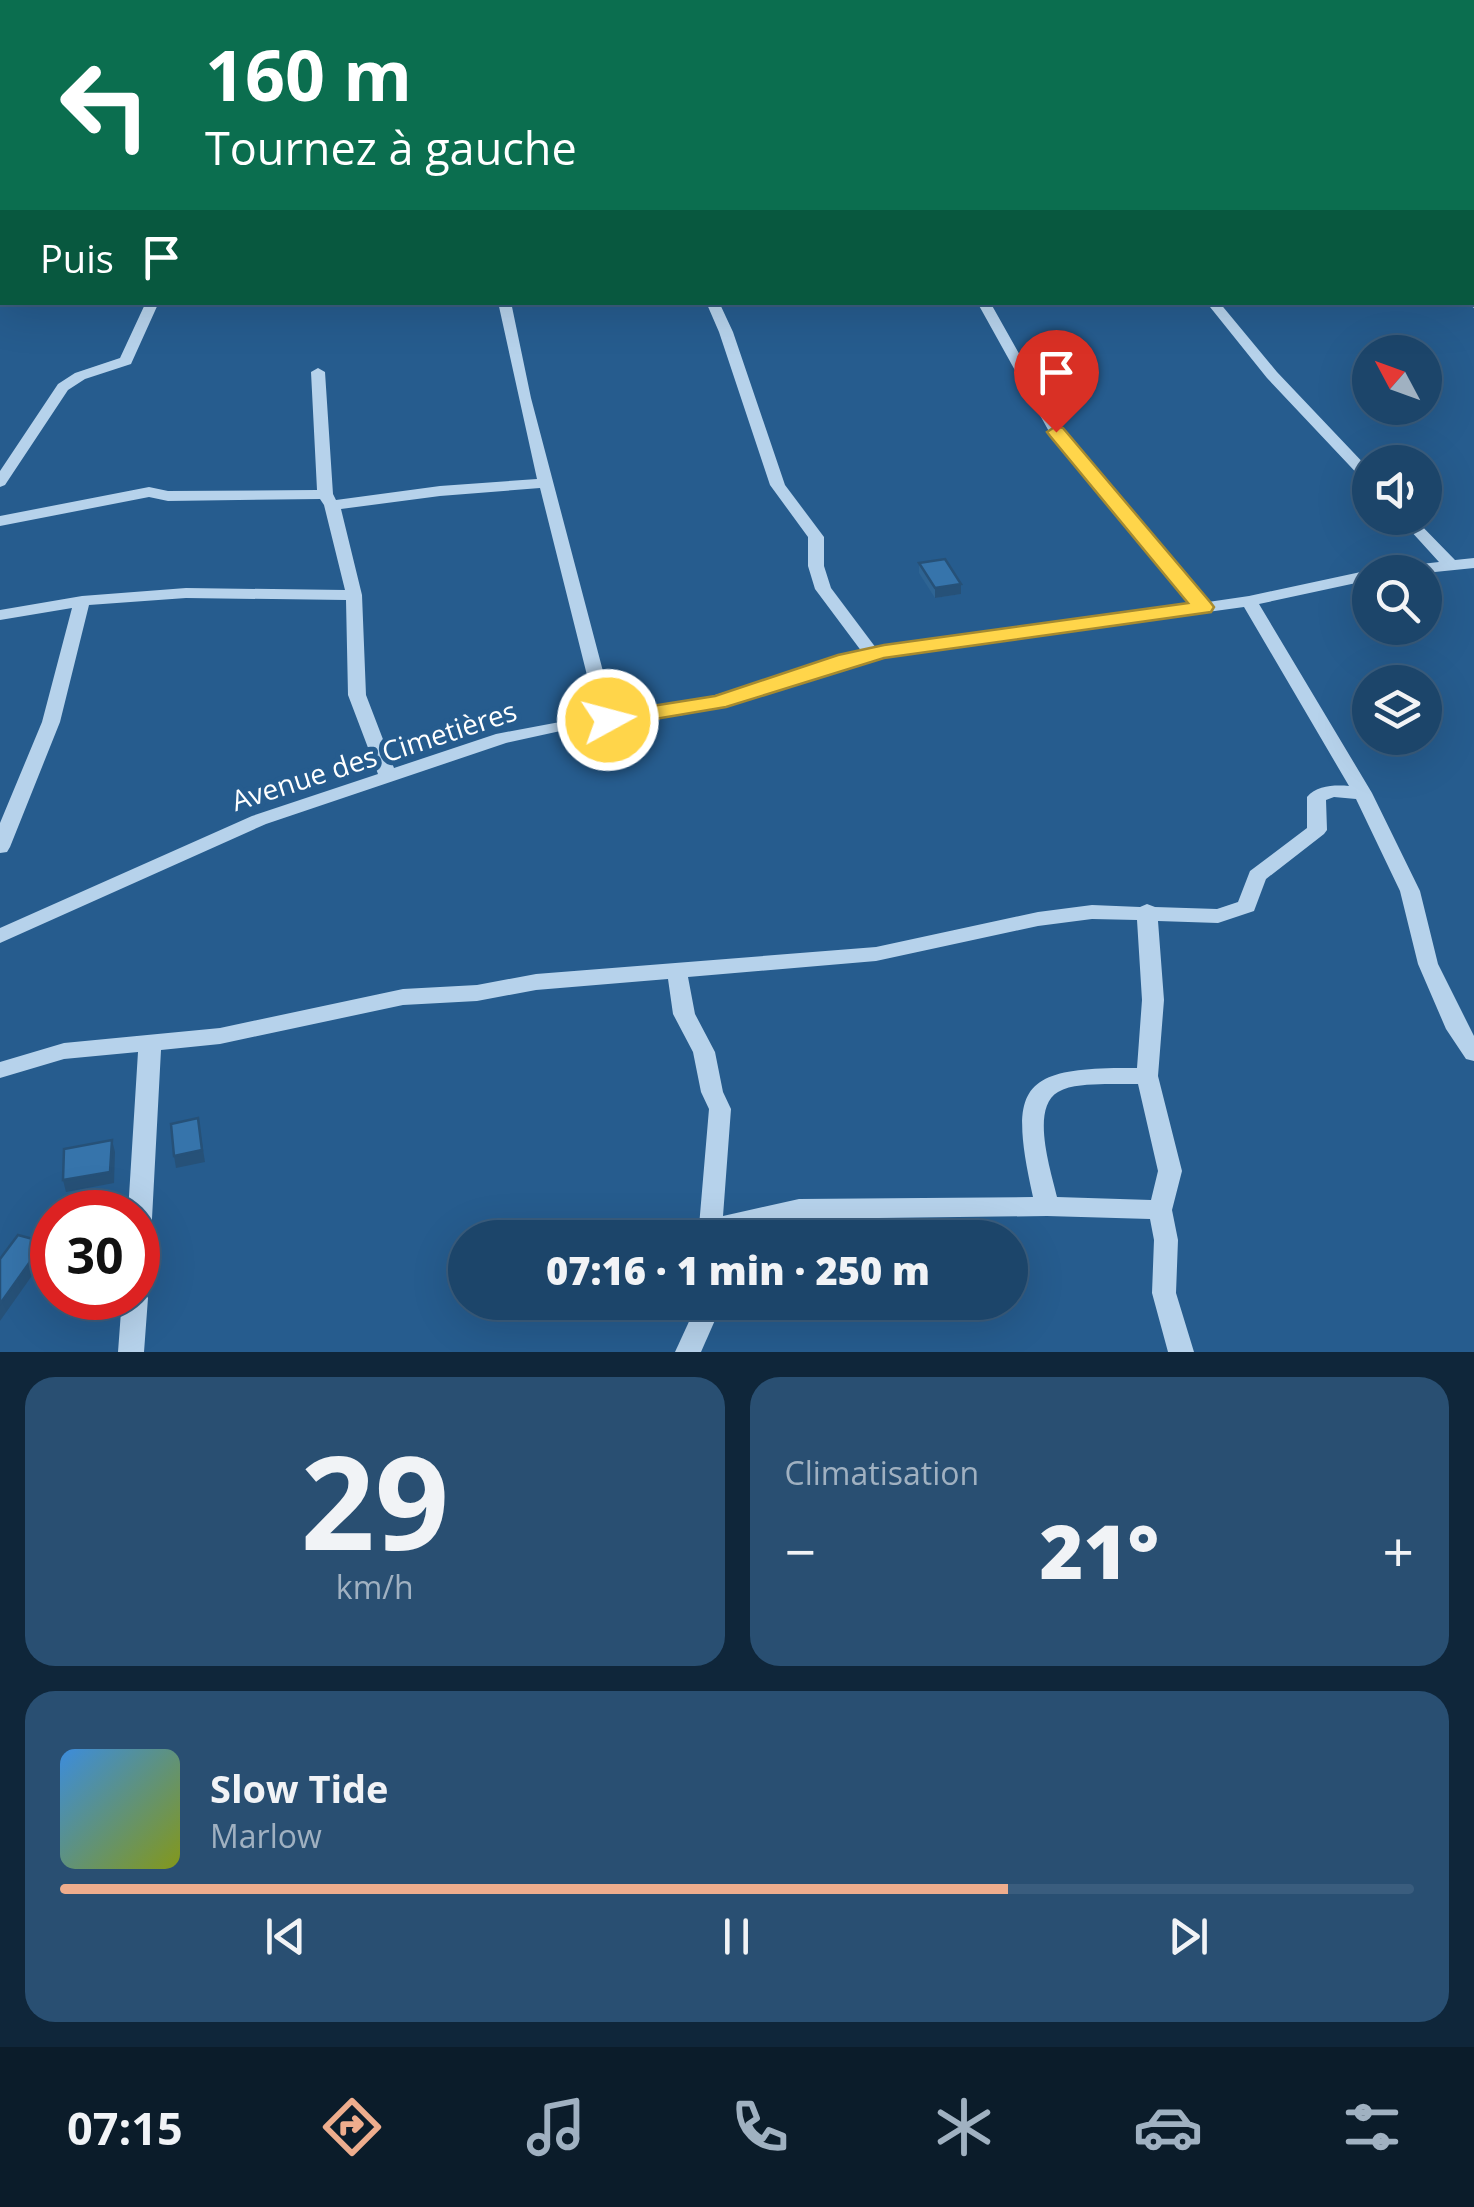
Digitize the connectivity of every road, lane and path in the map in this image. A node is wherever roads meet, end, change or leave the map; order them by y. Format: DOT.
graph roads {
  1 [pos="152,305"];
  2 [pos="505,305"];
  3 [pos="713,305"];
  4 [pos="985,305"];
  5 [pos="1214,305"];
  6 [pos="318,372"];
  7 [pos="1352,460"];
  8 [pos="0,482"];
  9 [pos="546,483"];
  10 [pos="328,499"];
  11 [pos="0,521"];
  12 [pos="1422,535"];
  13 [pos="1474,564"];
  14 [pos="1452,566"];
  15 [pos="1442,567"];
  16 [pos="1352,579"];
  17 [pos="354,595"];
  18 [pos="82,601"];
  19 [pos="1249,602"];
  20 [pos="1204,607"];
  21 [pos="0,615"];
  22 [pos="872,654"];
  23 [pos="608,720"];
  24 [pos="387,774"];
  25 [pos="1363,792"];
  26 [pos="0,847"];
  27 [pos="1147,911"];
  28 [pos="0,936"];
  29 [pos="677,972"];
  30 [pos="150,1042"];
  31 [pos="1474,1053"];
  32 [pos="0,1070"];
  33 [pos="1147,1076"];
  34 [pos="142,1190"];
  35 [pos="1047,1206"];
  36 [pos="1160,1210"];
  37 [pos="711,1220"];
  38 [pos="759,1220"];
  39 [pos="133,1320"];
  40 [pos="703,1320"];
  41 [pos="130,1352"];
  42 [pos="688,1352"];
  43 [pos="1182,1352"];
  1 -- 8 [label="street"];
  2 -- 9 [label="street"];
  3 -- 22 [label="street"];
  4 -- 20 [label="street"];
  5 -- 7 [label="street"];
  6 -- 10 [label="street"];
  9 -- 10 [label="street"];
  9 -- 23 [label="street"];
  10 -- 11 [label="street"];
  10 -- 17 [label="street"];
  12 -- 14 [label="street"];
  13 -- 14 [label="street"];
  14 -- 15 [label="street"];
  16 -- 19 [label="street, Avenue des Cimetières"];
  17 -- 18 [label="street"];
  17 -- 24 [label="street"];
  18 -- 21 [label="street"];
  18 -- 26 [label="street"];
  19 -- 20 [label="street, Avenue des Cimetières"];
  19 -- 25 [label="street"];
  20 -- 22 [label="street, Avenue des Cimetières"];
  22 -- 23 [label="street, Avenue des Cimetières"];
  23 -- 24 [label="street, Avenue des Cimetières"];
  24 -- 28 [label="street, Avenue des Cimetières"];
  25 -- 27 [label="street"];
  25 -- 31 [label="street"];
  27 -- 29 [label="street"];
  27 -- 33 [label="street"];
  29 -- 30 [label="street"];
  29 -- 37 [label="street"];
  30 -- 32 [label="street"];
  30 -- 34 [label="street"];
  33 -- 35 [label="street"];
  33 -- 36 [label="street"];
  35 -- 36 [label="street"];
  35 -- 38 [label="street"];
  36 -- 43 [label="street"];
  39 -- 41 [label="street"];
  40 -- 42 [label="street"];
}
